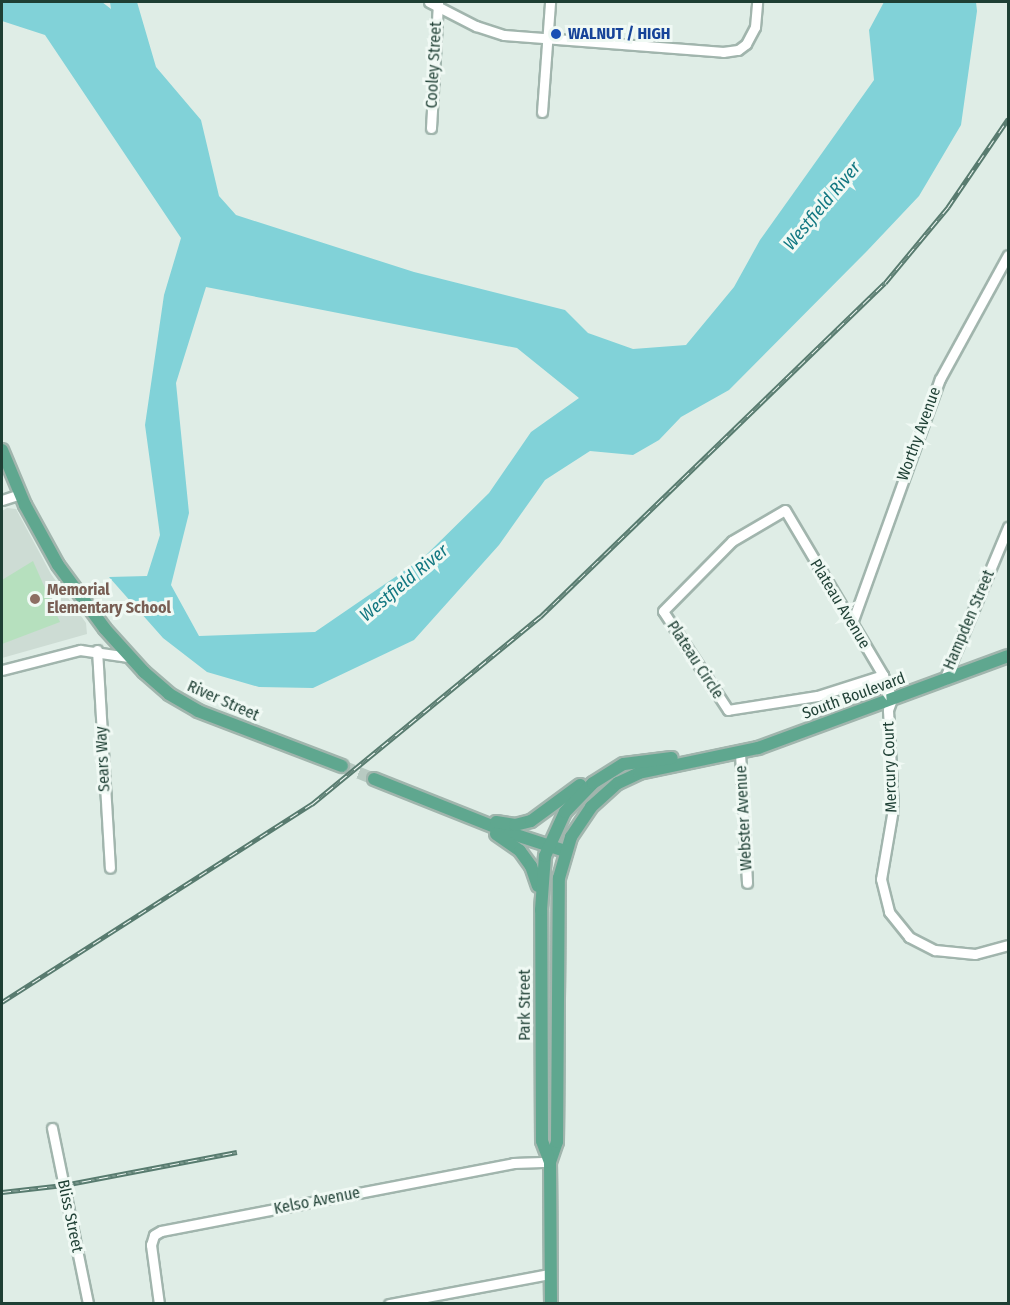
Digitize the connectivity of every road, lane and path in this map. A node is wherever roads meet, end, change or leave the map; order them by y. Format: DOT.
graph roads {
  1 [pos="550,2"];
  2 [pos="757,2"];
  3 [pos="435,3"];
  4 [pos="548,39"];
  5 [pos="542,112"];
  6 [pos="430,128"];
  7 [pos="1008,255"];
  8 [pos="2,450"];
  9 [pos="20,494"];
  10 [pos="2,500"];
  11 [pos="785,510"];
  12 [pos="1008,527"];
  13 [pos="852,624"];
  14 [pos="97,650"];
  15 [pos="1008,656"];
  16 [pos="128,657"];
  17 [pos="2,670"];
  18 [pos="883,675"];
  19 [pos="944,680"];
  20 [pos="892,699"];
  21 [pos="740,753"];
  22 [pos="709,758"];
  23 [pos="624,764"];
  24 [pos="342,766"];
  25 [pos="375,779"];
  26 [pos="470,817"];
  27 [pos="548,847"];
  28 [pos="566,851"];
  29 [pos="110,868"];
  30 [pos="747,884"];
  31 [pos="541,910"];
  32 [pos="1008,945"];
  33 [pos="52,1128"];
  34 [pos="550,1162"];
  35 [pos="550,1274"];
  36 [pos="88,1304"];
  37 [pos="159,1304"];
  38 [pos="389,1304"];
  39 [pos="551,1304"];
  1 -- 4 [label="street"];
  2 -- 4 [label="street"];
  3 -- 4 [label="street"];
  3 -- 6 [label="street, Cooley Street"];
  4 -- 5 [label="street"];
  7 -- 13 [label="street, Worthy Avenue"];
  8 -- 9 [label="main road, River Street"];
  9 -- 10 [label="street"];
  9 -- 16 [label="main road, River Street"];
  11 -- 13 [label="street, Plateau Avenue"];
  11 -- 18 [label="street, Plateau Circle"];
  12 -- 19 [label="street, Hampden Street"];
  13 -- 18 [label="street, Plateau Avenue"];
  14 -- 16 [label="street"];
  14 -- 17 [label="street"];
  14 -- 29 [label="street, Sears Way"];
  15 -- 19 [label="main road, South Boulevard"];
  16 -- 24 [label="main road, River Street"];
  18 -- 20 [label="street, Plateau Avenue"];
  19 -- 20 [label="main road, South Boulevard"];
  20 -- 21 [label="main road, South Boulevard"];
  20 -- 32 [label="street, Mercury Court"];
  21 -- 22 [label="main road, South Boulevard"];
  21 -- 30 [label="street, Webster Avenue"];
  22 -- 23 [label="main road, South Boulevard"];
  22 -- 28 [label="main road, South Boulevard"];
  23 -- 26 [label="main road"];
  23 -- 27 [label="main road"];
  25 -- 26 [label="main road"];
  26 -- 27 [label="main road"];
  26 -- 31 [label="main road"];
  27 -- 28 [label="main road"];
  27 -- 31 [label="main road, Park Street"];
  28 -- 34 [label="main road, Park Street"];
  31 -- 34 [label="main road, Park Street"];
  33 -- 36 [label="street, Bliss Street"];
  34 -- 35 [label="main road, Park Street"];
  34 -- 37 [label="street, Kelso Avenue"];
  35 -- 38 [label="street"];
  35 -- 39 [label="main road, Park Street"];
}
